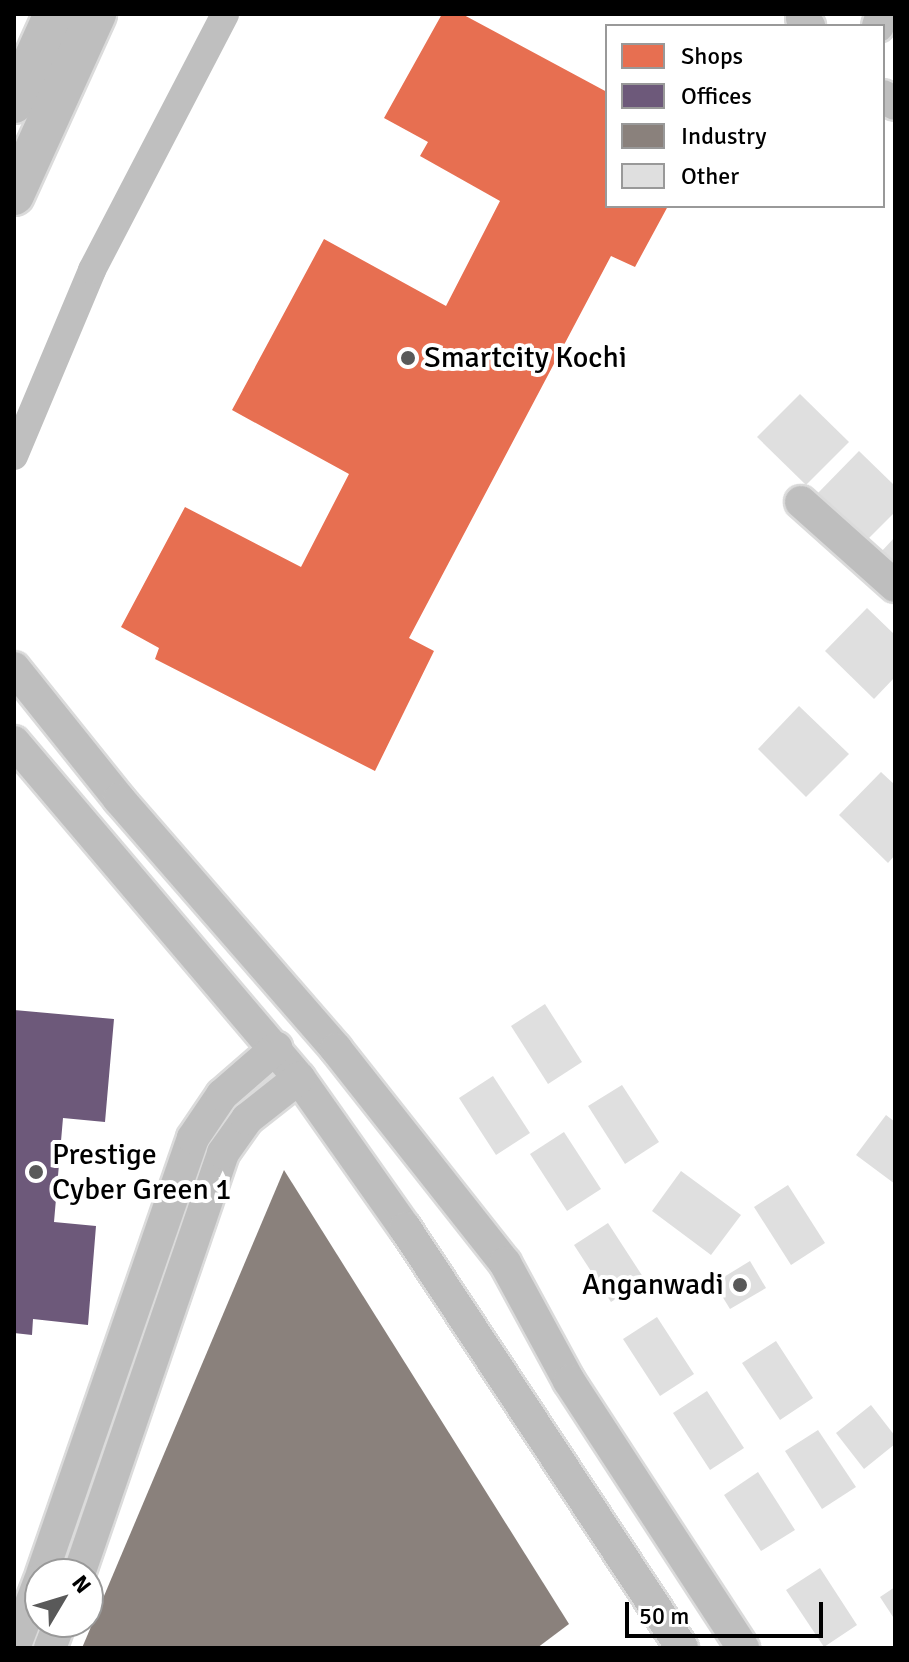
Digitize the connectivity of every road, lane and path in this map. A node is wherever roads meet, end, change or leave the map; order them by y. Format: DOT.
graph roads {
  1 [pos="54,14"];
  2 [pos="96,14"];
  3 [pos="14,103"];
  4 [pos="14,195"];
  5 [pos="801,502"];
  6 [pos="895,586"];
  7 [pos="14,668"];
  8 [pos="14,742"];
  9 [pos="276,1048"];
  10 [pos="299,1078"];
  11 [pos="75,1484"];
  12 [pos="108,1493"];
  13 [pos="48,1558"];
  14 [pos="85,1558"];
  15 [pos="24,1622"];
  16 [pos="14,1648"];
  17 [pos="682,1648"];
  18 [pos="743,1648"];
  1 -- 3 [label="main road"];
  2 -- 4 [label="main road"];
  5 -- 6 [label="street"];
  7 -- 18 [label="street"];
  8 -- 9 [label="street"];
  9 -- 10 [label="street"];
  9 -- 11 [label="street"];
  10 -- 12 [label="street"];
  10 -- 17 [label="street"];
  11 -- 12 [label="street"];
  11 -- 13 [label="street"];
  12 -- 14 [label="street"];
  15 -- 16 [label="street"];
}
